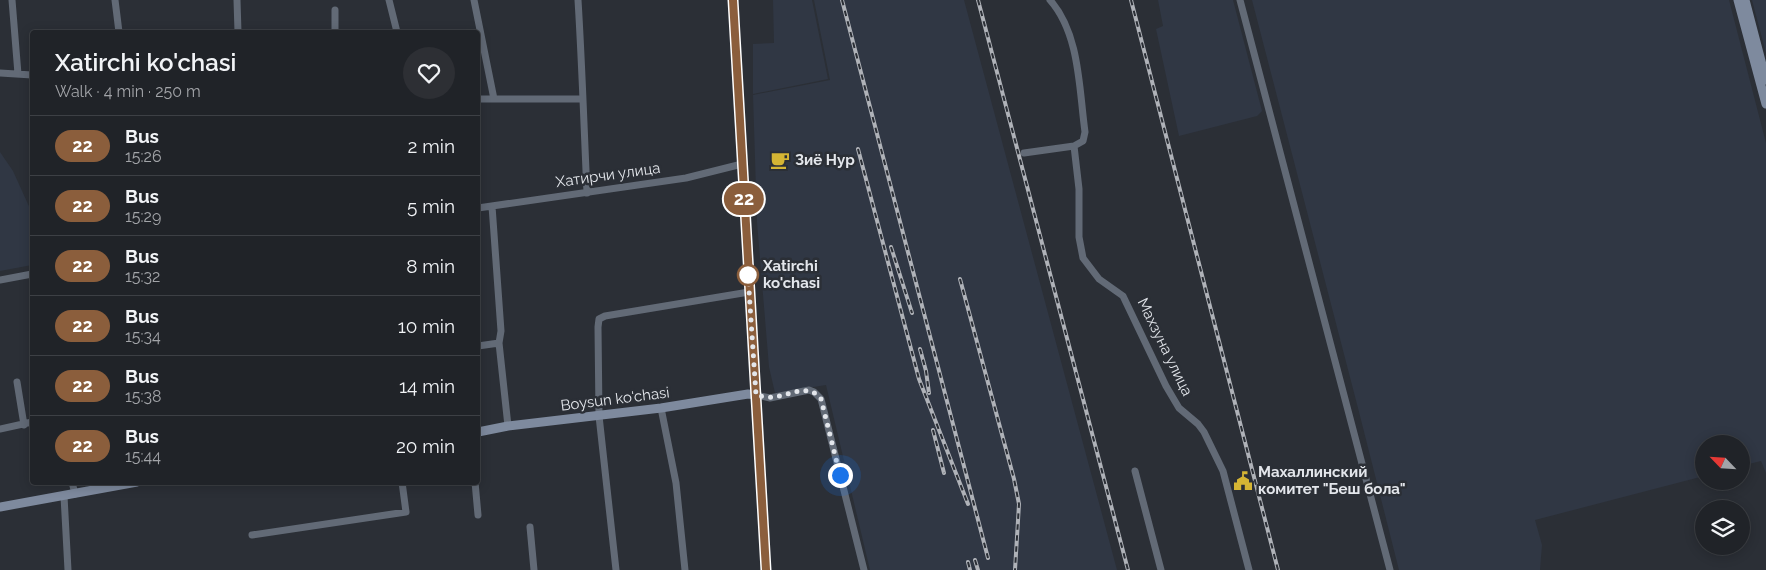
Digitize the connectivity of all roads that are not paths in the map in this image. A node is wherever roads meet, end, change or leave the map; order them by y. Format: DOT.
graph roads {
  1 [pos="12,0"];
  2 [pos="115,0"];
  3 [pos="237,0"];
  4 [pos="389,0"];
  5 [pos="474,0"];
  6 [pos="578,0"];
  7 [pos="733,0"];
  8 [pos="1050,0"];
  9 [pos="1240,0"];
  10 [pos="1738,0"];
  11 [pos="1745,0"];
  12 [pos="335,10"];
  13 [pos="119,30"];
  14 [pos="238,30"];
  15 [pos="335,30"];
  16 [pos="396,30"];
  17 [pos="0,73"];
  18 [pos="18,74"];
  19 [pos="30,75"];
  20 [pos="1766,80"];
  21 [pos="480,99"];
  22 [pos="494,99"];
  23 [pos="582,99"];
  24 [pos="1766,104"];
  25 [pos="1074,146"];
  26 [pos="1024,153"];
  27 [pos="742,164"];
  28 [pos="587,193"];
  29 [pos="492,206"];
  30 [pos="480,208"];
  31 [pos="30,274"];
  32 [pos="0,280"];
  33 [pos="749,292"];
  34 [pos="499,343"];
  35 [pos="480,346"];
  36 [pos="17,382"];
  37 [pos="756,395"];
  38 [pos="661,408"];
  39 [pos="599,416"];
  40 [pos="30,423"];
  41 [pos="24,425"];
  42 [pos="508,426"];
  43 [pos="0,429"];
  44 [pos="480,432"];
  45 [pos="1135,471"];
  46 [pos="73,485"];
  47 [pos="122,485"];
  48 [pos="402,485"];
  49 [pos="475,485"];
  50 [pos="75,494"];
  51 [pos="64,496"];
  52 [pos="0,507"];
  53 [pos="478,516"];
  54 [pos="530,526"];
  55 [pos="252,535"];
  56 [pos="68,570"];
  57 [pos="534,570"];
  58 [pos="616,570"];
  59 [pos="685,570"];
  60 [pos="766,570"];
  61 [pos="864,570"];
  62 [pos="1161,570"];
  63 [pos="1249,570"];
  64 [pos="1390,570"];
  1 -- 18 [label="street"];
  2 -- 13 [label="street"];
  3 -- 14 [label="street"];
  4 -- 16 [label="street"];
  5 -- 22 [label="street"];
  6 -- 23 [label="street"];
  7 -- 27 [label="main road"];
  8 -- 25 [label="street"];
  9 -- 64 [label="street"];
  10 -- 24 [label="main road"];
  11 -- 20 [label="main road"];
  12 -- 15 [label="street"];
  17 -- 18 [label="street"];
  18 -- 19 [label="street"];
  21 -- 22 [label="street"];
  22 -- 23 [label="street"];
  23 -- 28 [label="street"];
  25 -- 26 [label="street"];
  25 -- 63 [label="street, Махзуна улица"];
  27 -- 28 [label="street, Хатирчи улица"];
  27 -- 33 [label="main road"];
  28 -- 29 [label="street, Хатирчи улица"];
  29 -- 30 [label="street, Хатирчи улица"];
  29 -- 34 [label="street"];
  31 -- 32 [label="street"];
  33 -- 37 [label="main road"];
  33 -- 39 [label="street"];
  34 -- 35 [label="street"];
  34 -- 42 [label="street"];
  36 -- 41 [label="street"];
  37 -- 38 [label="main road, Boysun ko'chasi"];
  37 -- 60 [label="main road"];
  37 -- 61 [label="street"];
  38 -- 39 [label="main road, Boysun ko'chasi"];
  38 -- 59 [label="street"];
  39 -- 42 [label="main road, Boysun ko'chasi"];
  39 -- 58 [label="street"];
  40 -- 41 [label="street"];
  41 -- 43 [label="street"];
  42 -- 44 [label="main road, Boysun ko'chasi"];
  45 -- 62 [label="street"];
  46 -- 50 [label="street"];
  47 -- 50 [label="main road"];
  48 -- 55 [label="street"];
  49 -- 53 [label="street"];
  50 -- 51 [label="main road"];
  51 -- 52 [label="main road"];
  51 -- 56 [label="street"];
  54 -- 57 [label="street"];
}
